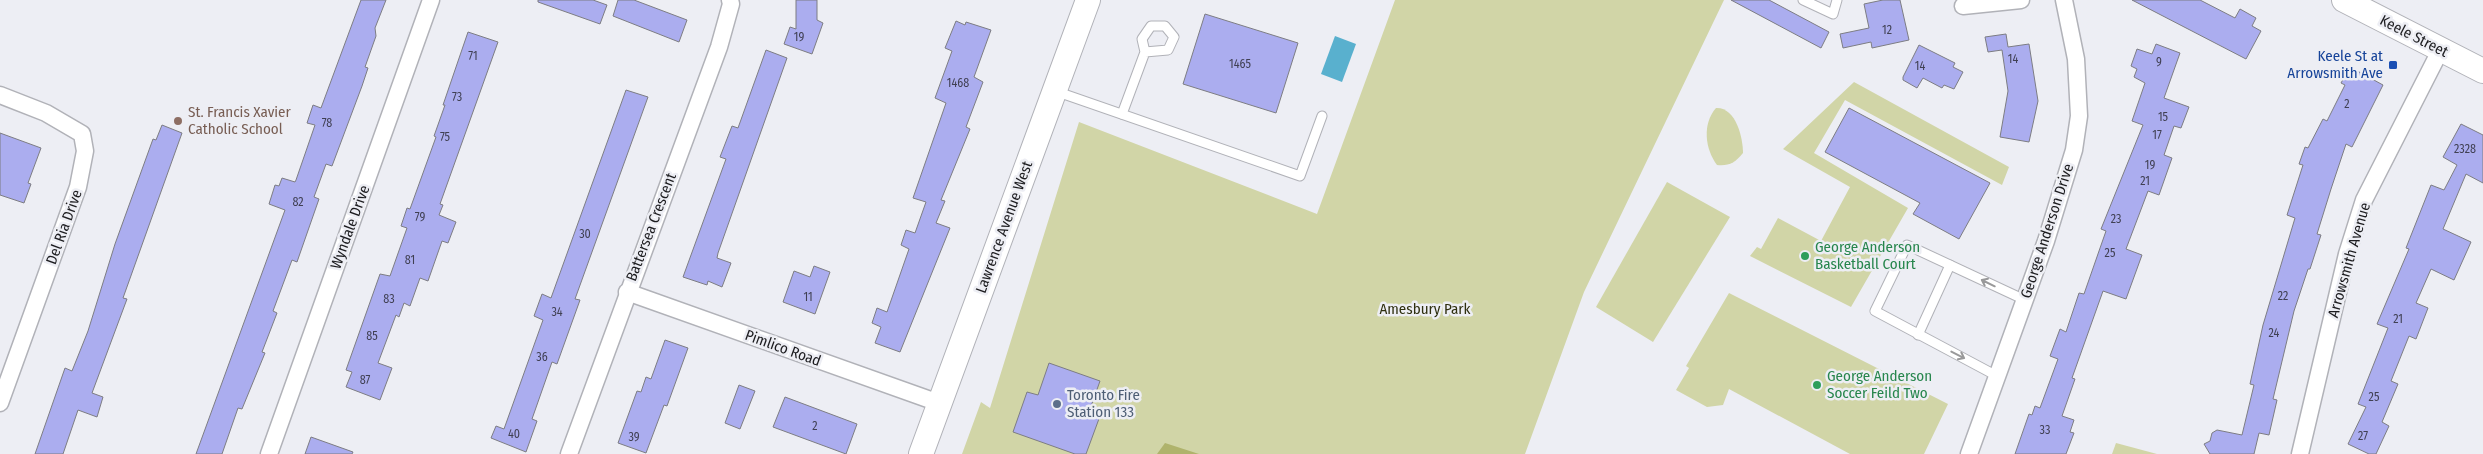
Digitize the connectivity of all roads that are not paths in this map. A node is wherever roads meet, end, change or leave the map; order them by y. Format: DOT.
graph roads {
  1 [pos="431,0"];
  2 [pos="730,0"];
  3 [pos="1088,0"];
  4 [pos="1804,0"];
  5 [pos="1838,0"];
  6 [pos="2021,0"];
  7 [pos="2064,0"];
  8 [pos="2344,0"];
  9 [pos="1963,6"];
  10 [pos="2369,6"];
  11 [pos="2440,50"];
  12 [pos="1145,52"];
  13 [pos="2483,71"];
  14 [pos="1055,90"];
  15 [pos="0,95"];
  16 [pos="1122,114"];
  17 [pos="1322,116"];
  18 [pos="1950,265"];
  19 [pos="627,292"];
  20 [pos="2025,300"];
  21 [pos="1918,335"];
  22 [pos="1997,376"];
  23 [pos="0,403"];
  24 [pos="939,403"];
  25 [pos="269,454"];
  26 [pos="568,454"];
  27 [pos="921,454"];
  28 [pos="1968,454"];
  29 [pos="2300,454"];
  1 -- 25 [label="street, Wyndale Drive"];
  2 -- 19 [label="street, Battersea Crescent"];
  3 -- 14 [label="main road, Lawrence Avenue West"];
  4 -- 5 [label="lane"];
  6 -- 9 [label="street"];
  7 -- 20 [label="street, George Anderson Drive"];
  8 -- 10 [label="main road, Keele Street"];
  10 -- 11 [label="main road, Keele Street"];
  11 -- 13 [label="main road, Keele Street"];
  11 -- 29 [label="street, Arrowsmith Avenue"];
  12 -- 16 [label="lane"];
  14 -- 16 [label="lane"];
  14 -- 24 [label="main road, Lawrence Avenue West"];
  15 -- 23 [label="street, Del Ria Drive"];
  16 -- 17 [label="lane"];
  20 -- 18 [label="lane, one-way"];
  18 -- 21 [label="lane"];
  18 -- 21 [label="lane"];
  19 -- 24 [label="street, Pimlico Road"];
  19 -- 26 [label="street, Battersea Crescent"];
  20 -- 22 [label="street, George Anderson Drive"];
  21 -- 22 [label="lane, one-way"];
  22 -- 28 [label="street, George Anderson Drive"];
  24 -- 27 [label="main road, Lawrence Avenue West"];
}
